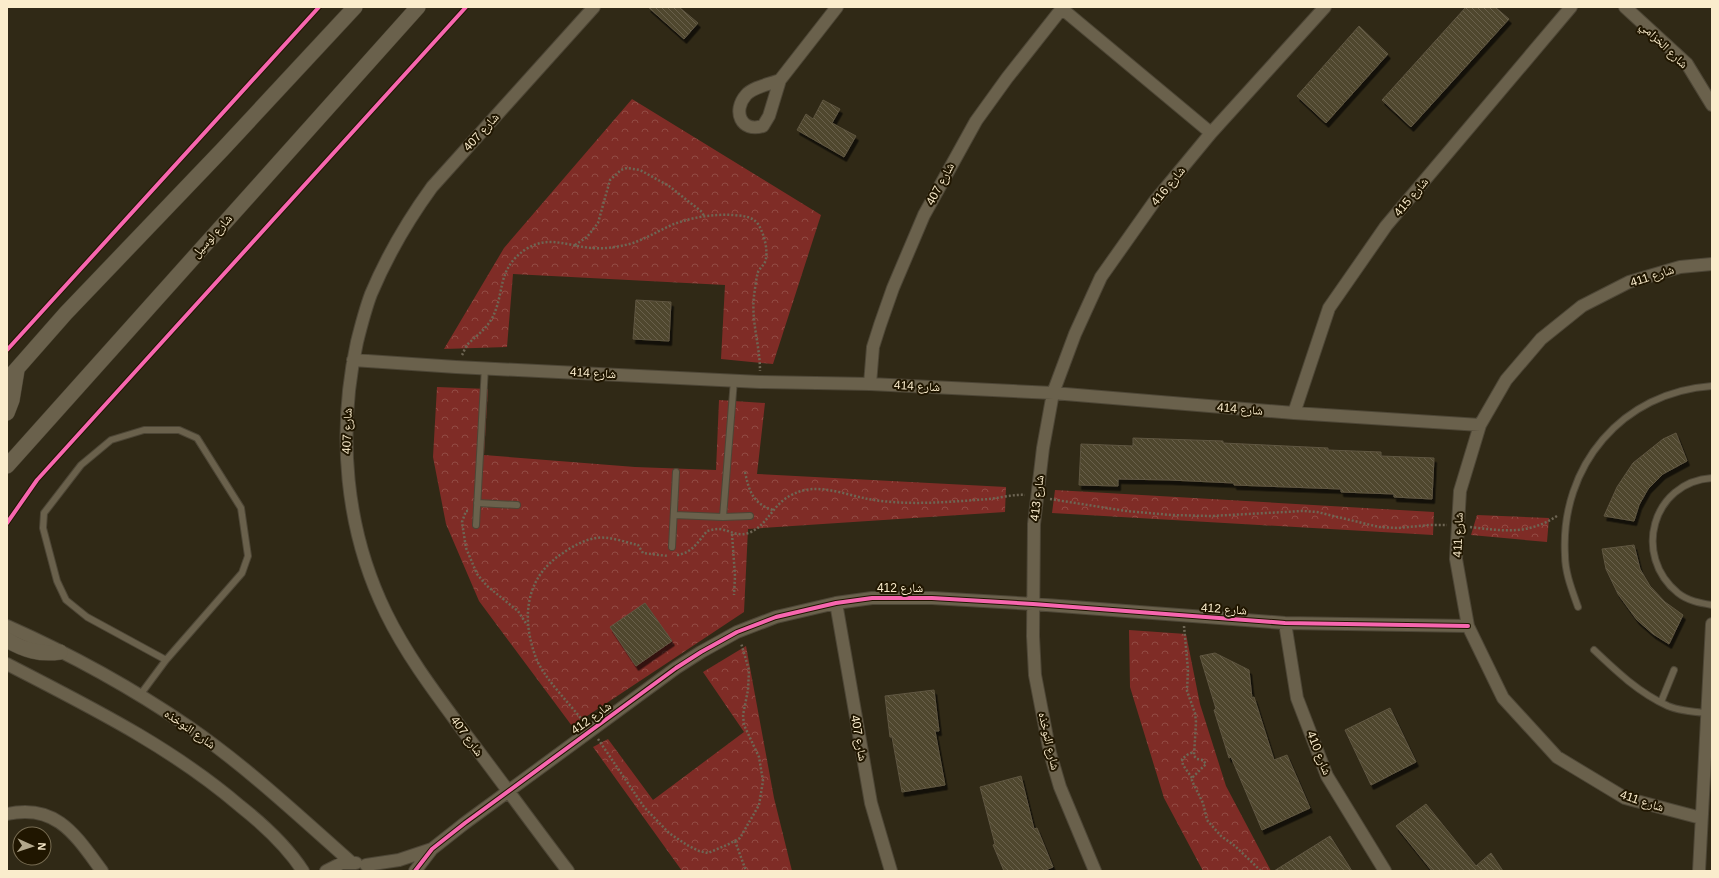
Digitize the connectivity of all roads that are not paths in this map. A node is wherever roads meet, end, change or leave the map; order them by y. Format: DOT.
graph roads {
  1 [pos="355,7"];
  2 [pos="418,7"];
  3 [pos="594,7"];
  4 [pos="837,7"];
  5 [pos="1325,7"];
  6 [pos="1571,7"];
  7 [pos="1625,7"];
  8 [pos="1061,8"];
  9 [pos="780,80"];
  10 [pos="1712,106"];
  11 [pos="1211,133"];
  12 [pos="1712,264"];
  13 [pos="354,360"];
  14 [pos="485,367"];
  15 [pos="12,375"];
  16 [pos="734,380"];
  17 [pos="870,384"];
  18 [pos="1712,386"];
  19 [pos="1053,393"];
  20 [pos="7,413"];
  21 [pos="1294,413"];
  22 [pos="1480,425"];
  23 [pos="7,466"];
  24 [pos="676,472"];
  25 [pos="1712,478"];
  26 [pos="477,503"];
  27 [pos="517,505"];
  28 [pos="674,515"];
  29 [pos="750,516"];
  30 [pos="723,517"];
  31 [pos="476,525"];
  32 [pos="672,547"];
  33 [pos="836,603"];
  34 [pos="1032,604"];
  35 [pos="1712,605"];
  36 [pos="1578,607"];
  37 [pos="1285,623"];
  38 [pos="1712,624"];
  39 [pos="7,626"];
  40 [pos="1468,626"];
  41 [pos="7,640"];
  42 [pos="1594,650"];
  43 [pos="60,652"];
  44 [pos="166,660"];
  45 [pos="7,664"];
  46 [pos="1674,670"];
  47 [pos="140,695"];
  48 [pos="1661,702"];
  49 [pos="1707,713"];
  50 [pos="508,791"];
  51 [pos="7,814"];
  52 [pos="1701,818"];
  53 [pos="432,849"];
  54 [pos="352,862"];
  55 [pos="371,868"];
  56 [pos="102,871"];
  57 [pos="303,871"];
  58 [pos="326,871"];
  59 [pos="415,871"];
  60 [pos="568,871"];
  61 [pos="891,871"];
  62 [pos="1095,871"];
  63 [pos="1385,871"];
  64 [pos="1698,871"];
  1 -- 15 [label="street"];
  2 -- 23 [label="street, شارع لوسيل"];
  3 -- 13 [label="street, شارع 407"];
  4 -- 9 [label="street"];
  5 -- 11 [label="street, شارع 416"];
  6 -- 21 [label="street, شارع 415"];
  7 -- 10 [label="street, شارع الخزامي"];
  8 -- 11 [label="street, شارع 407"];
  8 -- 17 [label="street, شارع 407"];
  11 -- 19 [label="street, شارع 416"];
  12 -- 22 [label="street, شارع 411"];
  13 -- 14 [label="street, شارع 414"];
  13 -- 50 [label="street, شارع 407"];
  14 -- 16 [label="street, شارع 414"];
  14 -- 26 [label="lane"];
  15 -- 20 [label="street"];
  16 -- 17 [label="street, شارع 414"];
  16 -- 30 [label="lane"];
  17 -- 19 [label="street, شارع 414"];
  18 -- 36 [label="lane"];
  19 -- 21 [label="street, شارع 414"];
  19 -- 34 [label="street, شارع 413"];
  21 -- 22 [label="street, شارع 414"];
  22 -- 40 [label="street, شارع 411"];
  24 -- 28 [label="lane"];
  25 -- 35 [label="lane"];
  26 -- 27 [label="lane"];
  26 -- 31 [label="lane"];
  28 -- 30 [label="lane"];
  28 -- 32 [label="lane"];
  29 -- 30 [label="lane"];
  33 -- 34 [label="street, شارع 412"];
  33 -- 50 [label="street, شارع 412"];
  33 -- 61 [label="street, شارع 407"];
  34 -- 37 [label="street, شارع 412"];
  34 -- 62 [label="street, شارع النوخذه"];
  37 -- 40 [label="street, شارع 412"];
  37 -- 63 [label="street, شارع 410"];
  38 -- 49 [label="street"];
  39 -- 43 [label="street, شارع النوخذه"];
  40 -- 52 [label="street, شارع 411"];
  41 -- 43 [label="street"];
  42 -- 48 [label="lane"];
  43 -- 47 [label="street, شارع النوخذه"];
  44 -- 44 [label="lane"];
  44 -- 47 [label="lane"];
  45 -- 57 [label="street"];
  46 -- 48 [label="lane"];
  47 -- 54 [label="street, شارع النوخذه"];
  48 -- 49 [label="lane"];
  49 -- 52 [label="street"];
  50 -- 53 [label="street, شارع 412"];
  50 -- 60 [label="street, شارع 407"];
  51 -- 56 [label="street"];
  52 -- 64 [label="street"];
  53 -- 55 [label="street, شارع 412"];
  53 -- 59 [label="street, شارع 412"];
  54 -- 55 [label="street"];
  54 -- 58 [label="street"];
}
